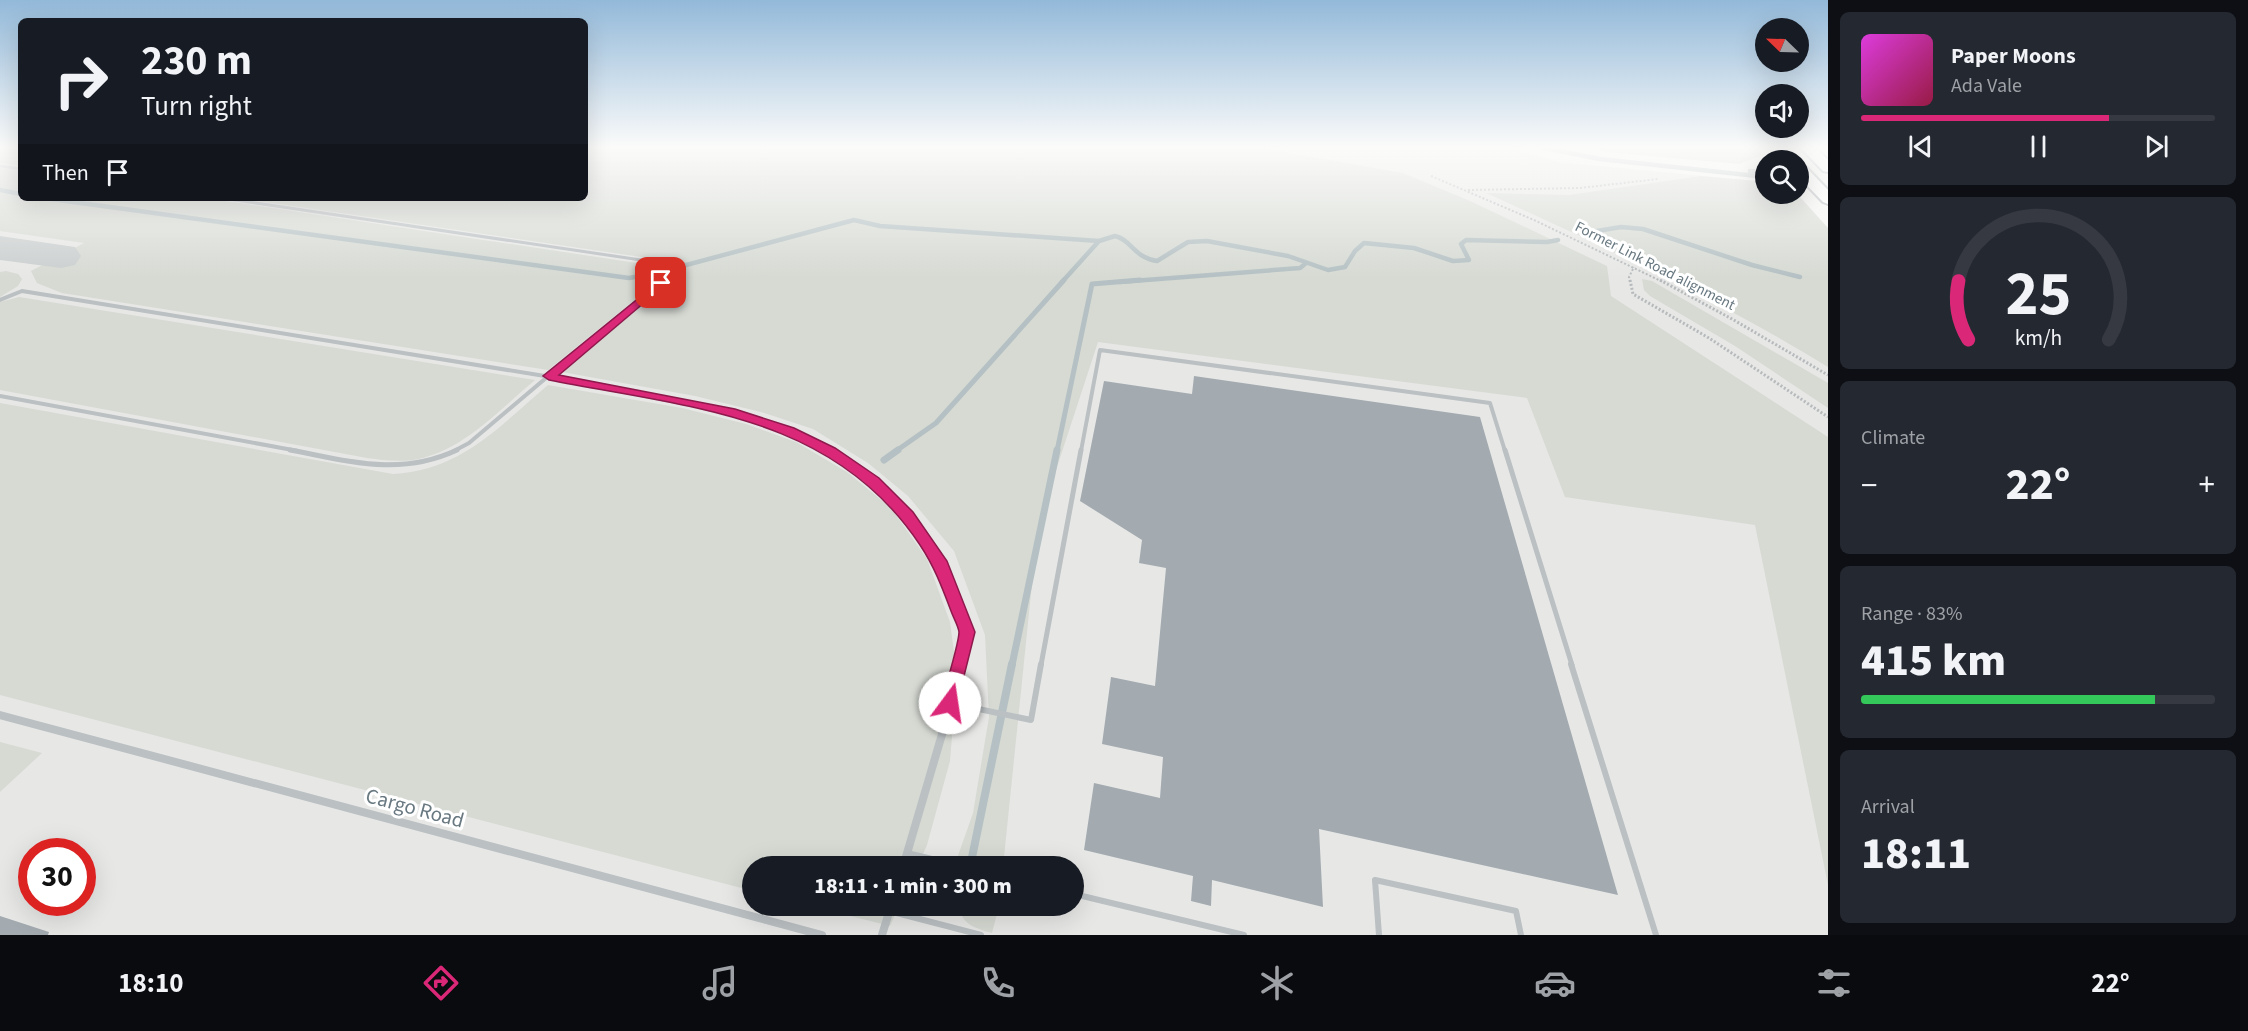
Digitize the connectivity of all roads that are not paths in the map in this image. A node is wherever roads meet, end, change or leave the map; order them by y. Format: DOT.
graph roads {
  1 [pos="242,201"];
  2 [pos="0,300"];
  3 [pos="553,377"];
  4 [pos="0,396"];
  5 [pos="950,703"];
  6 [pos="0,715"];
  7 [pos="907,853"];
  8 [pos="906,856"];
  9 [pos="919,856"];
  10 [pos="1084,896"];
  11 [pos="888,916"];
  12 [pos="917,916"];
  13 [pos="822,935"];
  14 [pos="882,935"];
  15 [pos="981,935"];
  16 [pos="1244,935"];
  17 [pos="1379,935"];
  18 [pos="1521,935"];
  19 [pos="1656,935"];
  1 -- 3 [label="lane"];
  2 -- 3 [label="lane"];
  3 -- 4 [label="lane"];
  3 -- 5 [label="street"];
  5 -- 7 [label="street"];
  5 -- 19 [label="lane"];
  6 -- 13 [label="street, Cargo Road"];
  7 -- 8 [label="street"];
  7 -- 9 [label="lane"];
  10 -- 16 [label="lane"];
  11 -- 14 [label="street"];
  12 -- 15 [label="lane"];
  17 -- 18 [label="lane"];
}
